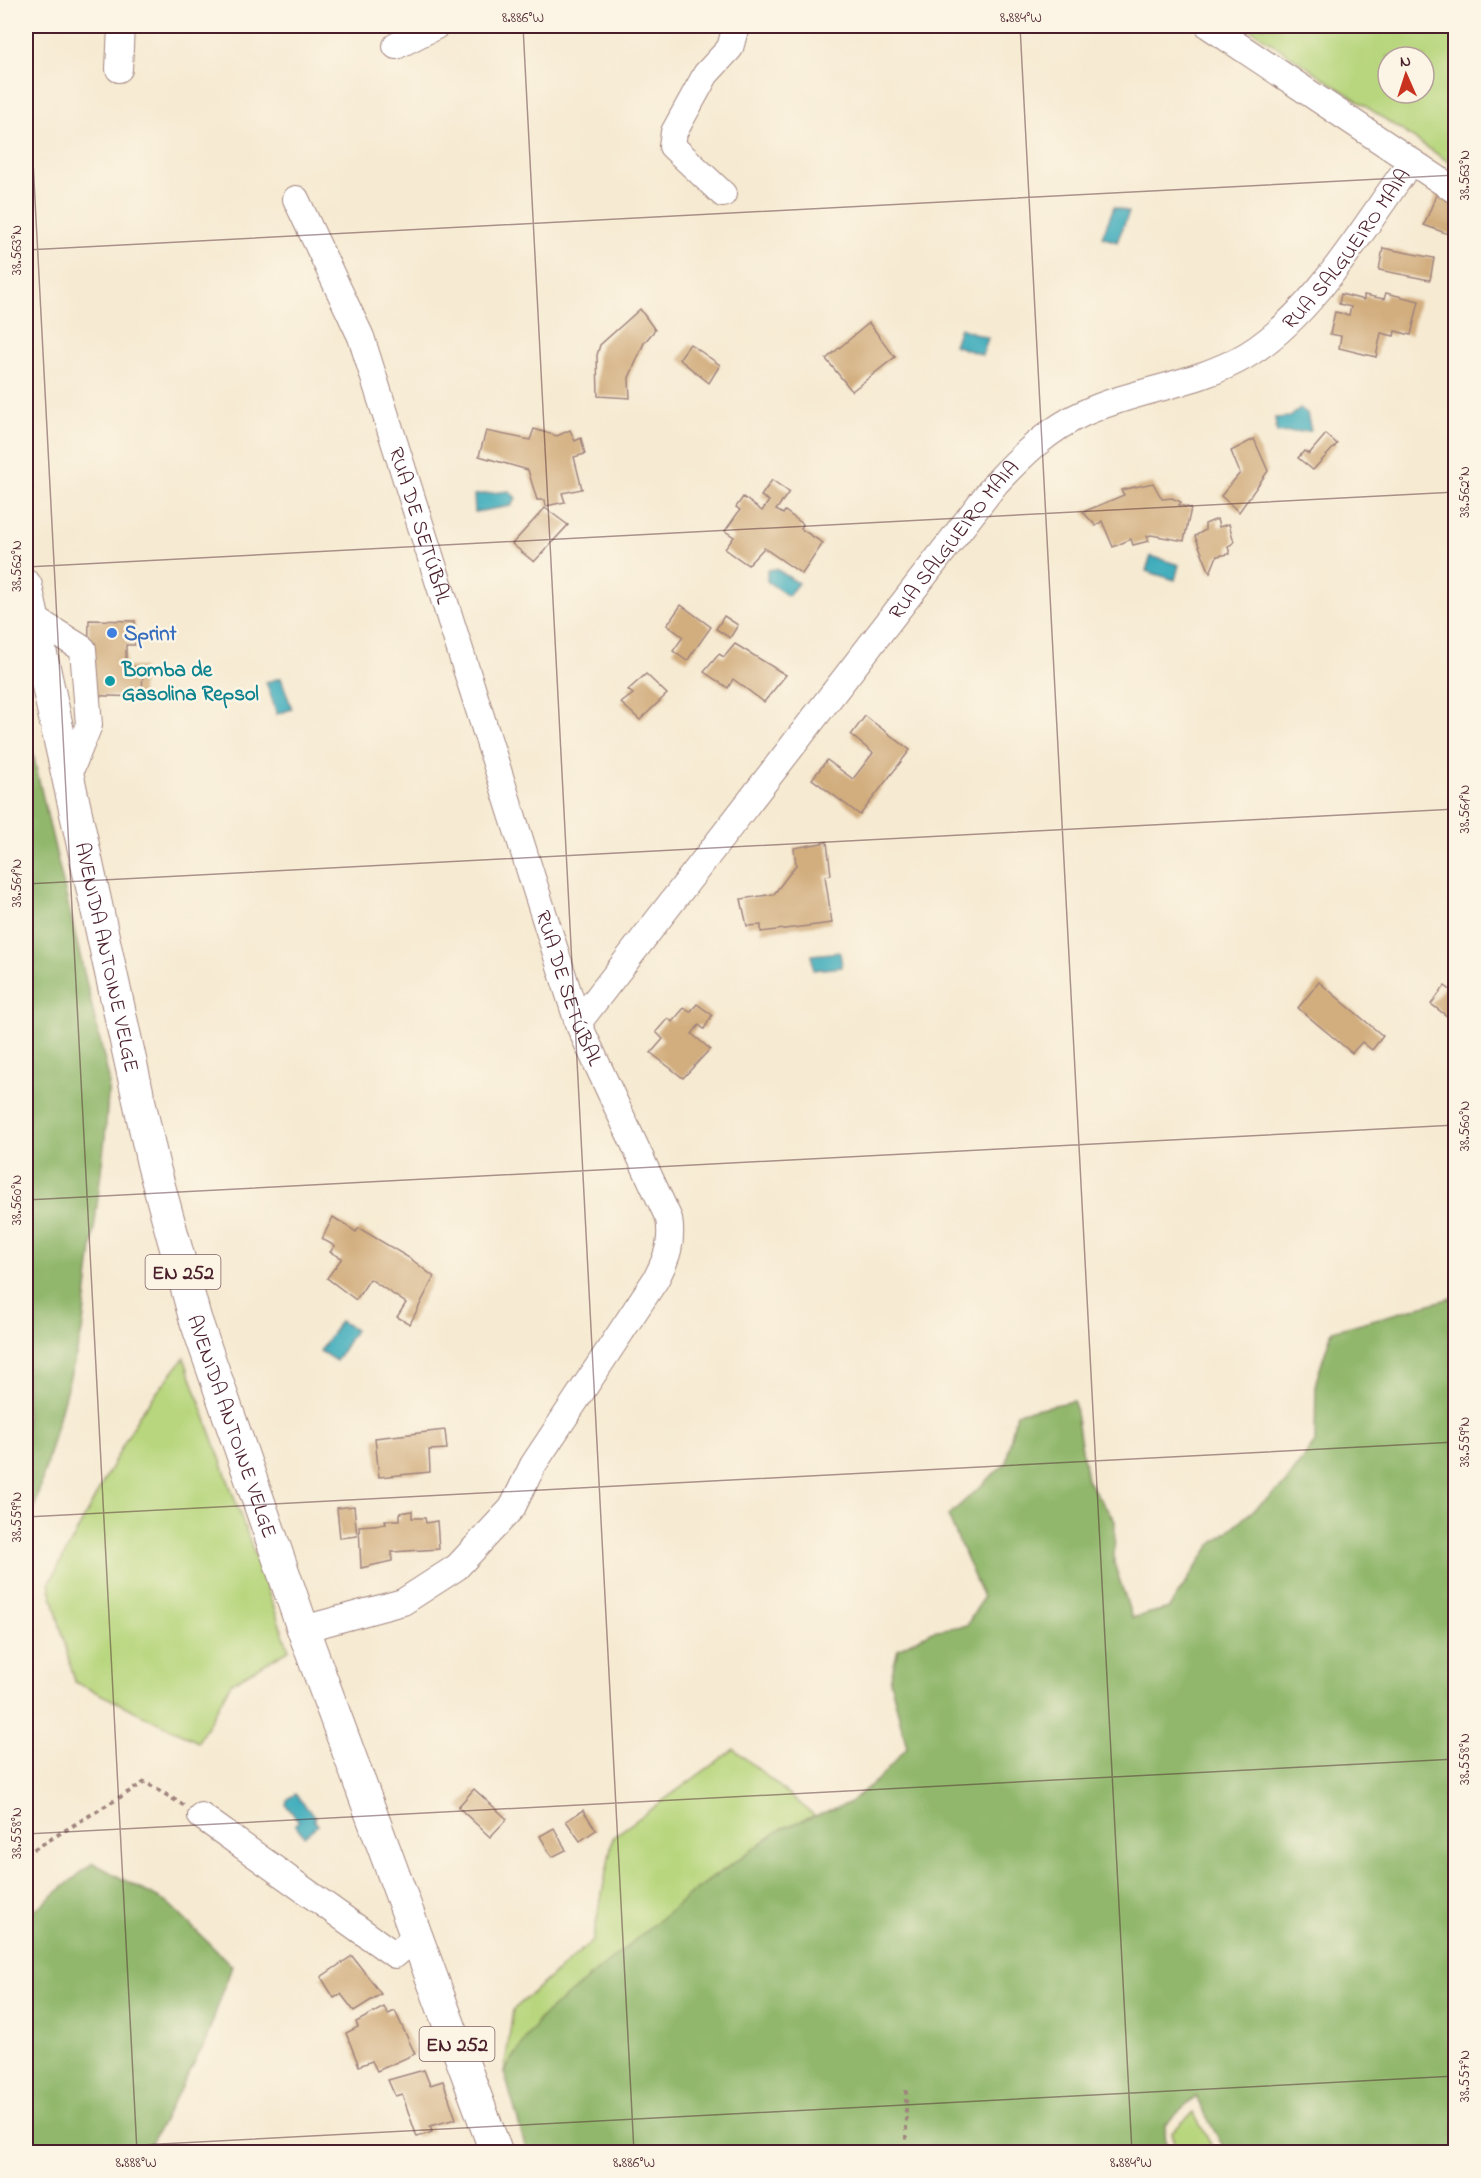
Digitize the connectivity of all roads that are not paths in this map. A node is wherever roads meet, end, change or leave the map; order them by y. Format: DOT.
graph roads {
  1 [pos="121,26"];
  2 [pos="436,26"];
  3 [pos="736,26"];
  4 [pos="1209,26"];
  5 [pos="396,46"];
  6 [pos="119,69"];
  7 [pos="1411,162"];
  8 [pos="1455,191"];
  9 [pos="723,194"];
  10 [pos="296,199"];
  11 [pos="26,586"];
  12 [pos="33,618"];
  13 [pos="68,776"];
  14 [pos="578,1023"];
  15 [pos="303,1629"];
  16 [pos="201,1816"];
  17 [pos="418,1935"];
  18 [pos="496,2152"];
  1 -- 6 [label="street"];
  2 -- 5 [label="street"];
  3 -- 9 [label="street"];
  4 -- 7 [label="street"];
  7 -- 8 [label="street"];
  7 -- 14 [label="street, RUA SALGUEIRO MAIA"];
  10 -- 14 [label="street, RUA DE SETÚBAL"];
  11 -- 12 [label="main road, AVENIDA ANTOINE VELGE / EN 252"];
  12 -- 13 [label="main road, AVENIDA ANTOINE VELGE / EN 252"];
  12 -- 13 [label="street"];
  13 -- 15 [label="main road, AVENIDA ANTOINE VELGE / EN 252"];
  14 -- 15 [label="street, RUA DE SETÚBAL"];
  15 -- 17 [label="main road, AVENIDA ANTOINE VELGE / EN 252"];
  16 -- 17 [label="street"];
  17 -- 18 [label="main road, EN 252"];
}
